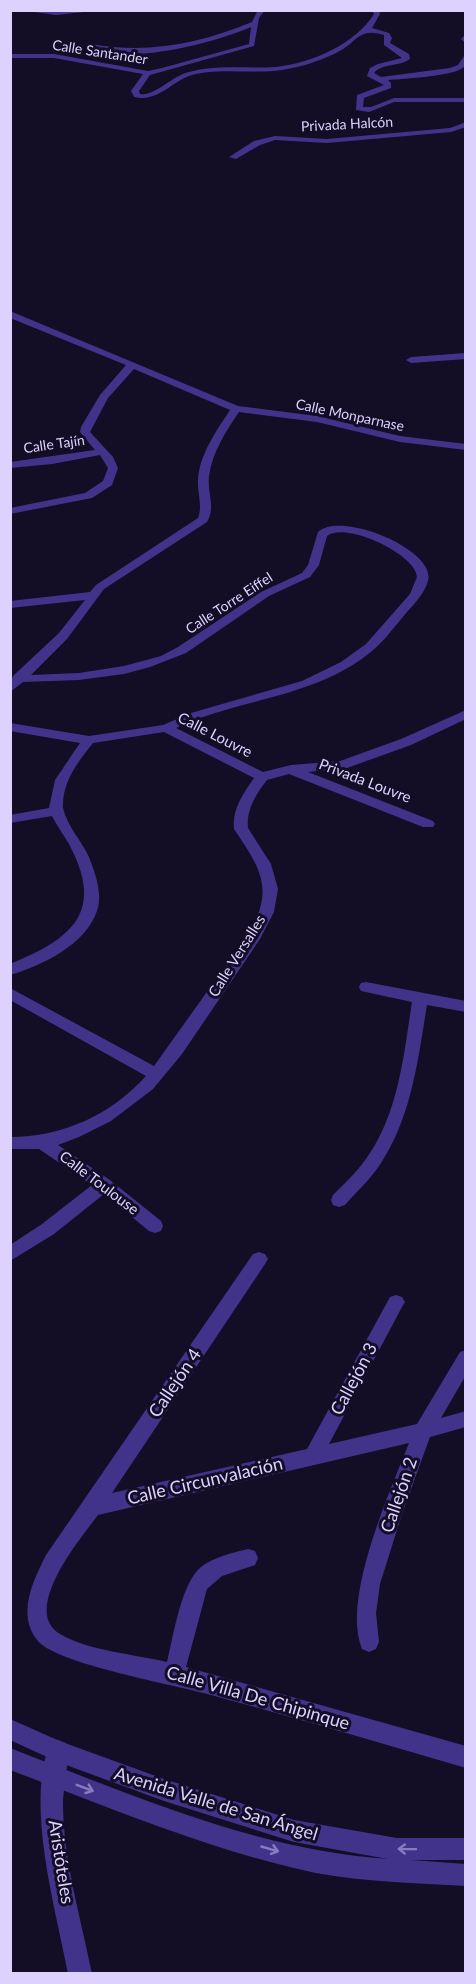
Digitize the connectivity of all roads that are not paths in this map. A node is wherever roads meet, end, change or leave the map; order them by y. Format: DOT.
graph roads {
  1 [pos="23,10"];
  2 [pos="100,10"];
  3 [pos="262,10"];
  4 [pos="375,10"];
  5 [pos="254,23"];
  6 [pos="367,30"];
  7 [pos="465,36"];
  8 [pos="465,42"];
  9 [pos="91,46"];
  10 [pos="465,55"];
  11 [pos="10,56"];
  12 [pos="148,73"];
  13 [pos="381,79"];
  14 [pos="465,100"];
  15 [pos="465,124"];
  16 [pos="233,157"];
  17 [pos="10,314"];
  18 [pos="465,357"];
  19 [pos="411,360"];
  20 [pos="132,365"];
  21 [pos="236,409"];
  22 [pos="465,447"];
  23 [pos="102,452"];
  24 [pos="10,465"];
  25 [pos="10,511"];
  26 [pos="92,596"];
  27 [pos="10,605"];
  28 [pos="14,683"];
  29 [pos="465,714"];
  30 [pos="10,727"];
  31 [pos="166,728"];
  32 [pos="89,740"];
  33 [pos="291,769"];
  34 [pos="261,777"];
  35 [pos="56,811"];
  36 [pos="10,819"];
  37 [pos="428,824"];
  38 [pos="10,970"];
  39 [pos="366,987"];
  40 [pos="10,993"];
  41 [pos="420,998"];
  42 [pos="465,1007"];
  43 [pos="157,1075"];
  44 [pos="42,1142"];
  45 [pos="10,1143"];
  46 [pos="104,1185"];
  47 [pos="339,1200"];
  48 [pos="155,1226"];
  49 [pos="10,1254"];
  50 [pos="259,1259"];
  51 [pos="396,1302"];
  52 [pos="465,1358"];
  53 [pos="465,1419"];
  54 [pos="423,1431"];
  55 [pos="313,1456"];
  56 [pos="92,1507"];
  57 [pos="248,1558"];
  58 [pos="369,1642"];
  59 [pos="174,1674"];
  60 [pos="10,1729"];
  61 [pos="58,1751"];
  62 [pos="465,1757"];
  63 [pos="10,1759"];
  64 [pos="52,1775"];
  65 [pos="465,1849"];
  66 [pos="465,1875"];
  67 [pos="80,1974"];
  1 -- 2 [label="street"];
  3 -- 5 [label="street, Calle Santander"];
  4 -- 6 [label="street"];
  5 -- 9 [label="street"];
  5 -- 12 [label="street, Calle Santander"];
  6 -- 12 [label="street"];
  6 -- 13 [label="street"];
  7 -- 8 [label="street"];
  10 -- 13 [label="street"];
  11 -- 12 [label="street, Calle Santander"];
  13 -- 14 [label="street"];
  15 -- 16 [label="street, Privada Halcón"];
  17 -- 20 [label="street, Calle Monparnase"];
  18 -- 19 [label="street"];
  20 -- 21 [label="street, Calle Monparnase"];
  20 -- 23 [label="street"];
  21 -- 22 [label="street, Calle Monparnase"];
  21 -- 26 [label="street"];
  23 -- 24 [label="street, Calle Tajín"];
  23 -- 25 [label="street"];
  26 -- 27 [label="street"];
  26 -- 28 [label="street"];
  28 -- 31 [label="street, Calle Torre Eiffel"];
  29 -- 33 [label="street"];
  30 -- 32 [label="street, Calle Louvre"];
  31 -- 32 [label="street, Calle Louvre"];
  31 -- 34 [label="street, Calle Louvre"];
  32 -- 35 [label="street"];
  33 -- 34 [label="street"];
  33 -- 37 [label="street, Privada Louvre"];
  34 -- 43 [label="street, Calle Versalles"];
  35 -- 36 [label="street"];
  35 -- 38 [label="street"];
  39 -- 41 [label="street"];
  40 -- 43 [label="street"];
  41 -- 42 [label="street"];
  41 -- 47 [label="street"];
  43 -- 44 [label="street, Calle Versalles"];
  44 -- 45 [label="street, Calle Versalles"];
  44 -- 46 [label="street, Calle Toulouse"];
  46 -- 48 [label="street, Calle Toulouse"];
  46 -- 49 [label="street"];
  50 -- 56 [label="street, Callejón 4"];
  51 -- 55 [label="street, Callejón 3"];
  52 -- 54 [label="street, Callejón 2"];
  53 -- 54 [label="street, Calle Circunvalación"];
  54 -- 55 [label="street, Calle Circunvalación"];
  54 -- 58 [label="street, Callejón 2"];
  55 -- 56 [label="street, Calle Circunvalación"];
  56 -- 59 [label="street, Calle Villa De Chipinque"];
  57 -- 59 [label="street"];
  59 -- 62 [label="street, Calle Villa De Chipinque"];
  60 -- 61 [label="street, Avenida Valle de San Ángel"];
  61 -- 64 [label="street, Aristóteles"];
  65 -- 61 [label="street, Avenida Valle de San Ángel, one-way"];
  63 -- 64 [label="street, Avenida Valle de San Ángel"];
  64 -- 66 [label="street, Avenida Valle de San Ángel, one-way"];
  64 -- 67 [label="street, Aristóteles"];
}
